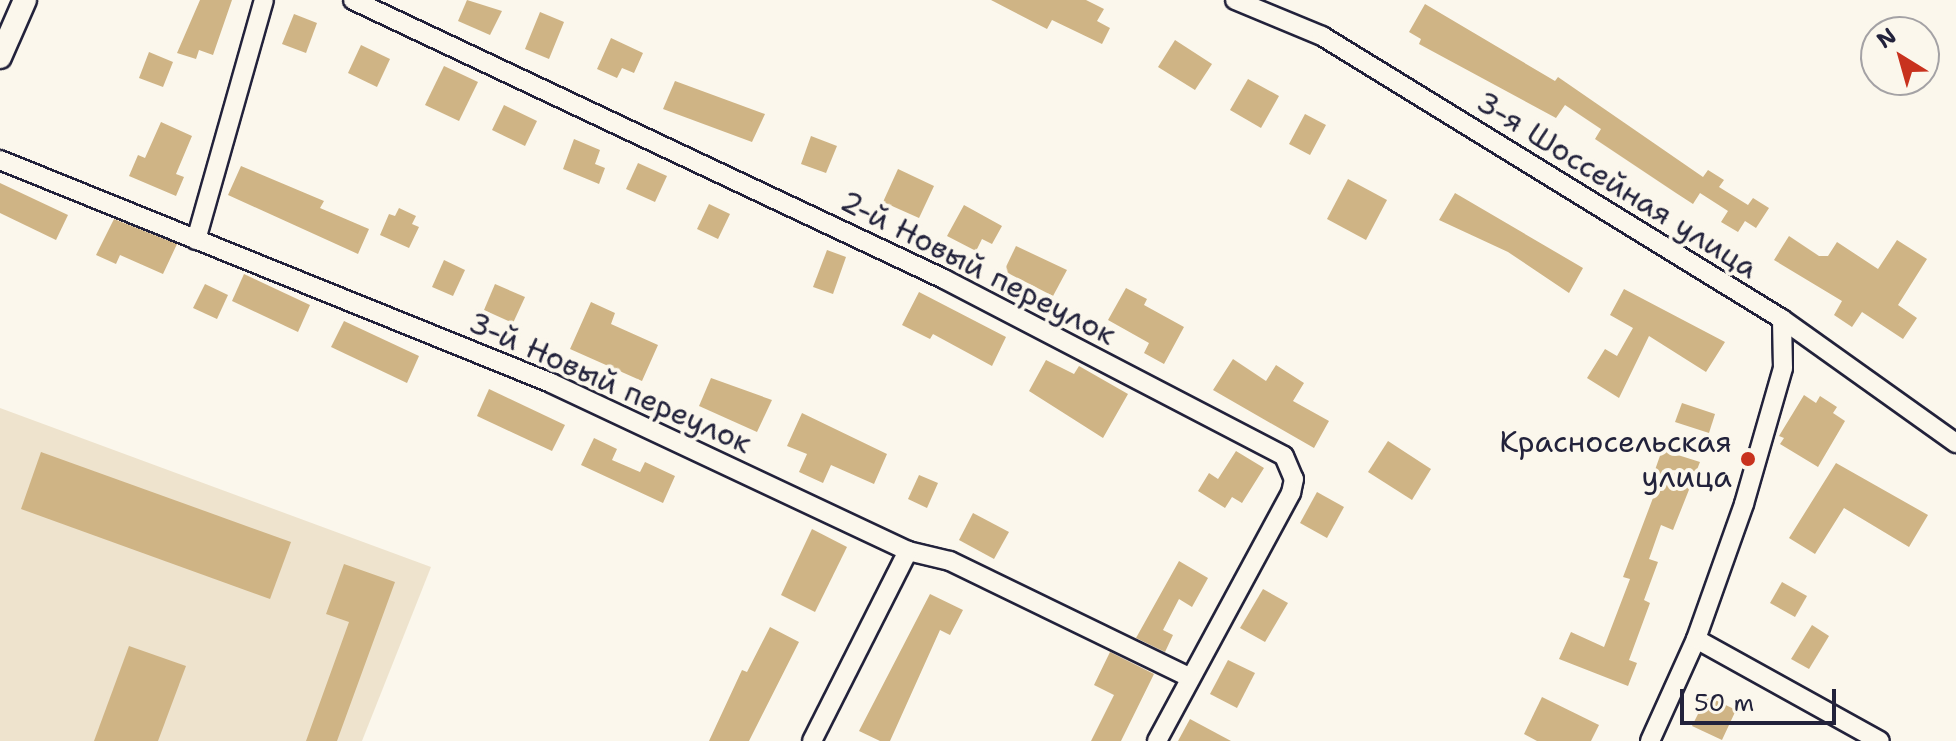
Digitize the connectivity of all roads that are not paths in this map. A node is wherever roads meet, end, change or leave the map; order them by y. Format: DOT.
graph roads {
  1 [pos="25,0"];
  2 [pos="264,0"];
  3 [pos="353,0"];
  4 [pos="1235,0"];
  5 [pos="0,57"];
  6 [pos="0,160"];
  7 [pos="196,240"];
  8 [pos="1782,319"];
  9 [pos="1956,443"];
  10 [pos="908,551"];
  11 [pos="1696,639"];
  12 [pos="1189,677"];
  13 [pos="812,741"];
  14 [pos="1157,741"];
  15 [pos="1650,741"];
  16 [pos="1880,741"];
  1 -- 5 [label="street"];
  2 -- 7 [label="street"];
  3 -- 12 [label="street, 2-й Новый переулок"];
  4 -- 8 [label="street, 3-я Шоссейная улица"];
  6 -- 7 [label="street, 3-й Новый переулок"];
  7 -- 10 [label="street, 3-й Новый переулок"];
  8 -- 9 [label="street, 3-я Шоссейная улица"];
  8 -- 11 [label="street"];
  10 -- 12 [label="street, 3-й Новый переулок"];
  10 -- 13 [label="street"];
  11 -- 15 [label="street"];
  11 -- 16 [label="street"];
  12 -- 14 [label="street, 2-й Новый переулок"];
}
